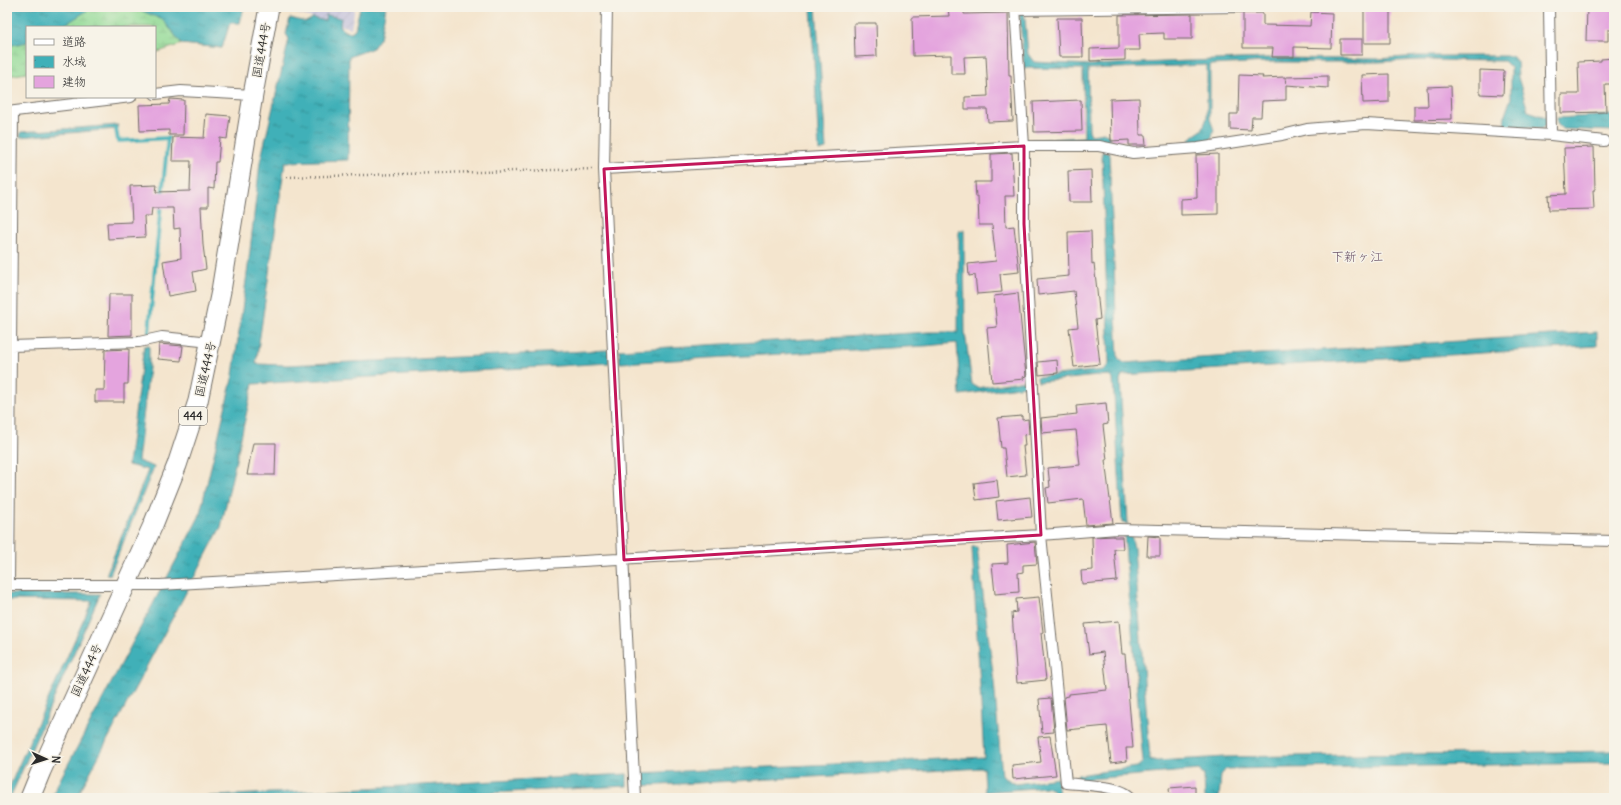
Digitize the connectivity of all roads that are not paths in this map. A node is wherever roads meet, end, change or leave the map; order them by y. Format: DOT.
graph roads {
  1 [pos="269,7"];
  2 [pos="607,7"];
  3 [pos="1242,7"];
  4 [pos="1549,7"];
  5 [pos="1015,9"];
  6 [pos="156,94"];
  7 [pos="253,95"];
  8 [pos="123,98"];
  9 [pos="10,112"];
  10 [pos="1551,135"];
  11 [pos="1604,141"];
  12 [pos="1024,146"];
  13 [pos="604,169"];
  14 [pos="211,342"];
  15 [pos="11,346"];
  16 [pos="1041,535"];
  17 [pos="1614,541"];
  18 [pos="624,560"];
  19 [pos="8,585"];
  20 [pos="125,586"];
  21 [pos="30,798"];
  22 [pos="635,798"];
  23 [pos="1131,798"];
  1 -- 7 [label="highway, 国道444号 / 444"];
  2 -- 13 [label="street"];
  3 -- 5 [label="street"];
  4 -- 10 [label="street"];
  5 -- 12 [label="street"];
  6 -- 7 [label="street"];
  7 -- 14 [label="highway, 国道444号 / 444"];
  8 -- 9 [label="street"];
  9 -- 15 [label="street"];
  10 -- 11 [label="street"];
  10 -- 12 [label="street"];
  12 -- 13 [label="street"];
  12 -- 16 [label="street"];
  13 -- 18 [label="street"];
  14 -- 15 [label="street"];
  14 -- 20 [label="highway, 国道444号 / 444"];
  15 -- 19 [label="street"];
  16 -- 17 [label="street"];
  16 -- 18 [label="street"];
  16 -- 23 [label="street"];
  18 -- 20 [label="street"];
  18 -- 22 [label="street"];
  19 -- 20 [label="street"];
  20 -- 21 [label="highway, 国道444号 / 444"];
}
